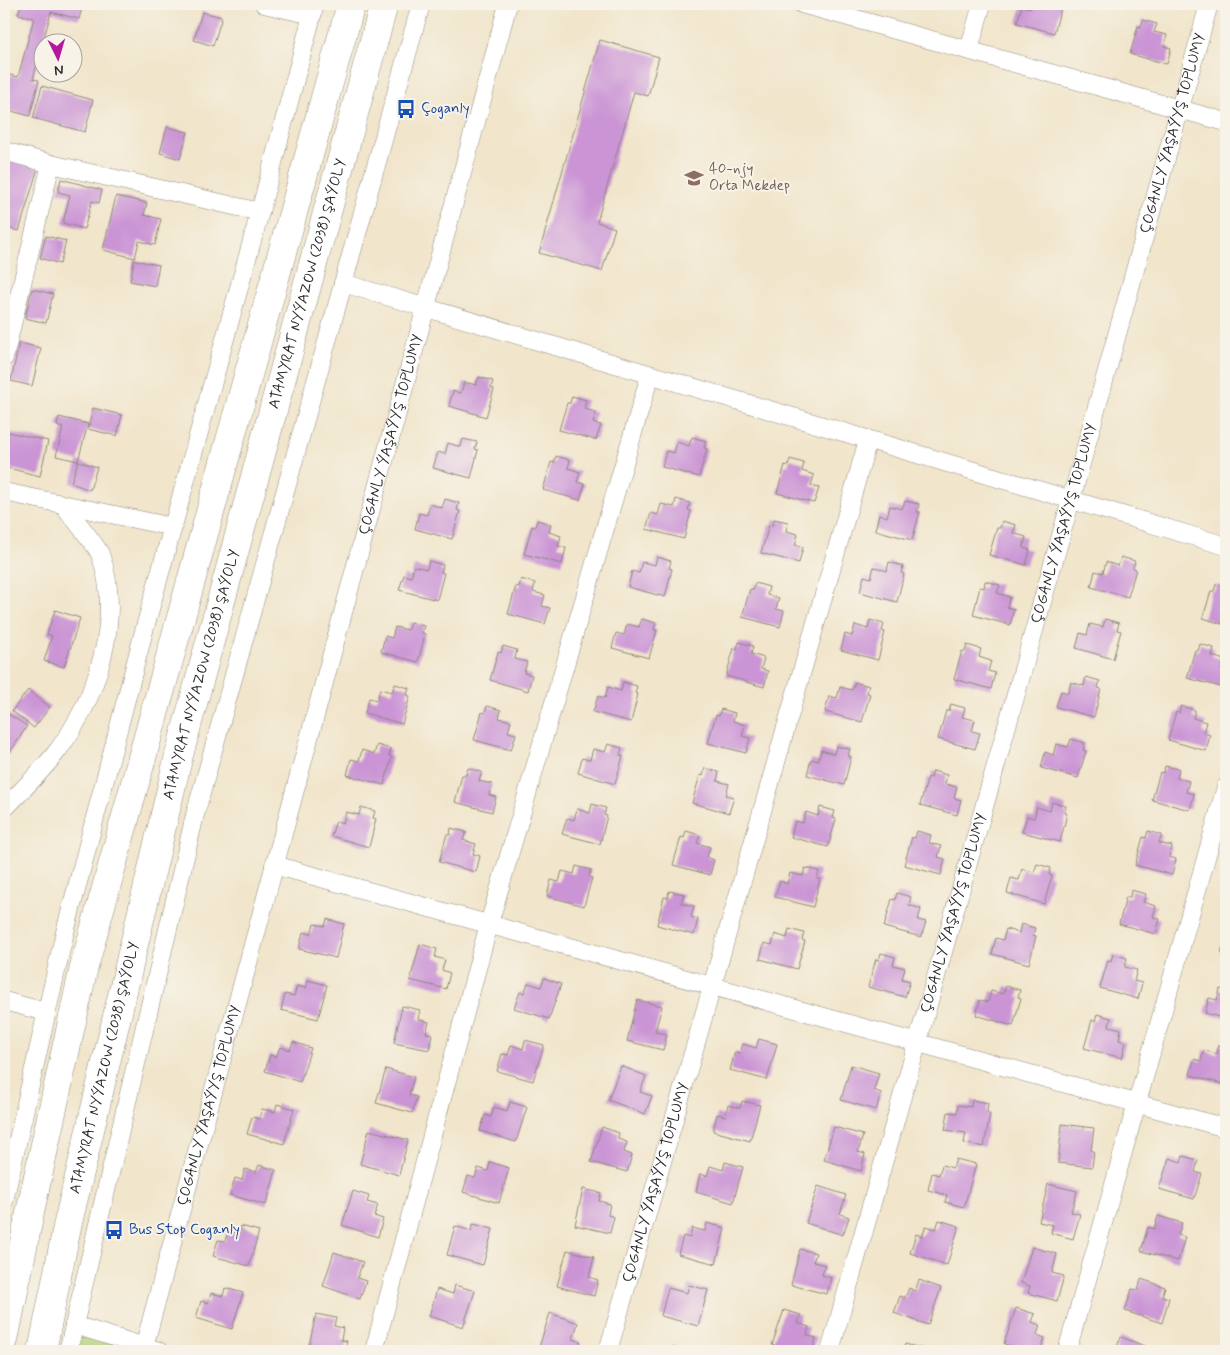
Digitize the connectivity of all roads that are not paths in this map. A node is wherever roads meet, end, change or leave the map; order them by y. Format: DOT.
graph roads {
  1 [pos="264,4"];
  2 [pos="351,4"];
  3 [pos="384,4"];
  4 [pos="421,4"];
  5 [pos="508,4"];
  6 [pos="802,4"];
  7 [pos="982,4"];
  8 [pos="1209,4"];
  9 [pos="314,9"];
  10 [pos="969,50"];
  11 [pos="1180,109"];
  12 [pos="1226,122"];
  13 [pos="4,151"];
  14 [pos="51,164"];
  15 [pos="260,212"];
  16 [pos="343,283"];
  17 [pos="425,308"];
  18 [pos="4,358"];
  19 [pos="650,375"];
  20 [pos="868,440"];
  21 [pos="4,492"];
  22 [pos="1071,500"];
  23 [pos="64,505"];
  24 [pos="173,527"];
  25 [pos="1226,546"];
  26 [pos="1226,788"];
  27 [pos="4,809"];
  28 [pos="274,865"];
  29 [pos="488,924"];
  30 [pos="713,986"];
  31 [pos="4,1001"];
  32 [pos="46,1012"];
  33 [pos="917,1042"];
  34 [pos="1137,1103"];
  35 [pos="1226,1128"];
  36 [pos="4,1201"];
  37 [pos="74,1325"];
  38 [pos="4,1340"];
  39 [pos="151,1349"];
  40 [pos="42,1351"];
  41 [pos="68,1351"];
  42 [pos="374,1351"];
  43 [pos="608,1351"];
  44 [pos="830,1351"];
  45 [pos="1067,1351"];
  1 -- 9 [label="street"];
  2 -- 38 [label="main road"];
  3 -- 40 [label="main road, ATAMYRAT NYÝAZOW (2038) ŞAÝOLY"];
  4 -- 16 [label="street"];
  5 -- 17 [label="street, ÇOGANLY ÝAŞAÝYŞ TOPLUMY"];
  6 -- 10 [label="street"];
  7 -- 10 [label="street"];
  8 -- 11 [label="street, ÇOGANLY ÝAŞAÝYŞ TOPLUMY"];
  9 -- 15 [label="street"];
  10 -- 11 [label="street"];
  11 -- 12 [label="street"];
  11 -- 22 [label="street, ÇOGANLY ÝAŞAÝYŞ TOPLUMY"];
  13 -- 14 [label="street"];
  14 -- 15 [label="street"];
  14 -- 18 [label="street"];
  15 -- 24 [label="street"];
  16 -- 17 [label="street"];
  16 -- 37 [label="street"];
  17 -- 19 [label="street"];
  17 -- 28 [label="street, ÇOGANLY ÝAŞAÝYŞ TOPLUMY"];
  19 -- 20 [label="street"];
  19 -- 29 [label="street"];
  20 -- 22 [label="street"];
  20 -- 30 [label="street, ÇOGANLY ÝAŞAÝYŞ TOPLUMY"];
  21 -- 23 [label="street"];
  22 -- 25 [label="street"];
  22 -- 33 [label="street, ÇOGANLY ÝAŞAÝYŞ TOPLUMY"];
  23 -- 24 [label="street"];
  23 -- 27 [label="street"];
  24 -- 32 [label="street"];
  26 -- 34 [label="street"];
  28 -- 29 [label="street"];
  28 -- 39 [label="street, ÇOGANLY ÝAŞAÝYŞ TOPLUMY"];
  29 -- 30 [label="street"];
  29 -- 42 [label="street"];
  30 -- 33 [label="street"];
  30 -- 43 [label="street, ÇOGANLY ÝAŞAÝYŞ TOPLUMY"];
  31 -- 32 [label="street"];
  32 -- 36 [label="street"];
  33 -- 34 [label="street"];
  33 -- 44 [label="street, ÇOGANLY ÝAŞAÝYŞ TOPLUMY"];
  34 -- 35 [label="street"];
  34 -- 45 [label="street"];
  37 -- 39 [label="street, ÇOGANLY ÝAŞAÝYŞ TOPLUMY"];
  37 -- 41 [label="street"];
}
